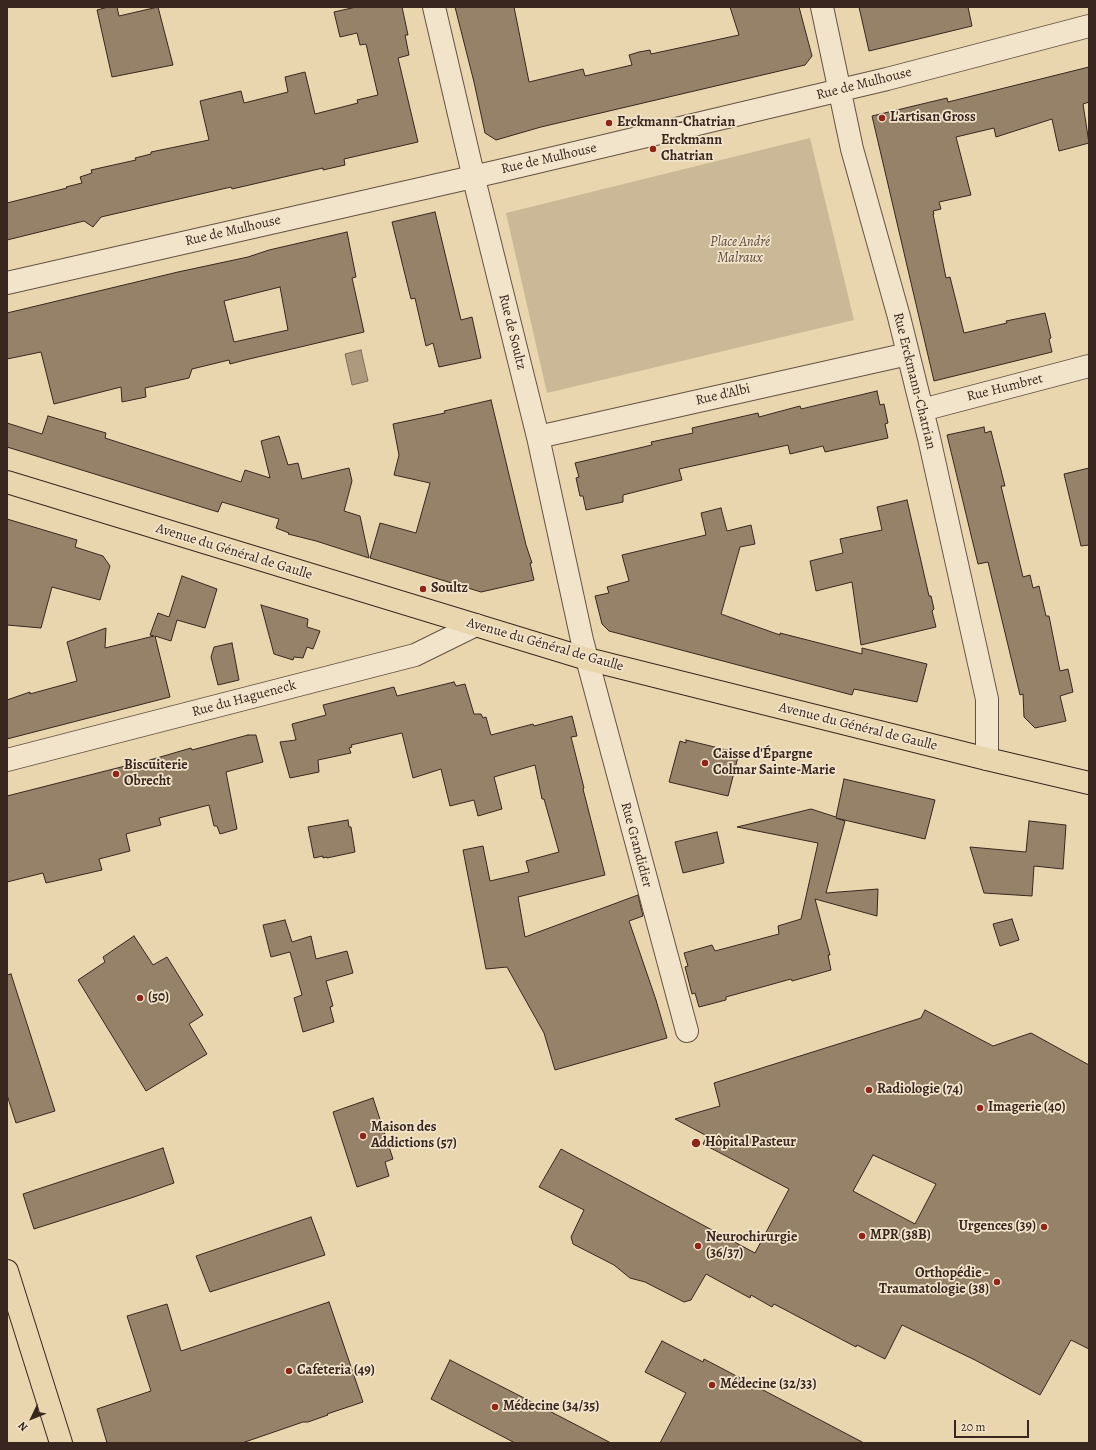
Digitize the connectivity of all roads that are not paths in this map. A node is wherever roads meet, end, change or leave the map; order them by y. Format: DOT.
graph roads {
  1 [pos="434,7"];
  2 [pos="822,7"];
  3 [pos="1089,26"];
  4 [pos="839,90"];
  5 [pos="474,177"];
  6 [pos="7,283"];
  7 [pos="908,354"];
  8 [pos="1089,366"];
  9 [pos="922,410"];
  10 [pos="538,437"];
  11 [pos="7,482"];
  12 [pos="476,625"];
  13 [pos="587,659"];
  14 [pos="987,759"];
  15 [pos="7,760"];
  16 [pos="1089,782"];
  17 [pos="687,1031"];
  18 [pos="7,1271"];
  19 [pos="61,1443"];
  1 -- 5 [label="street, Rue de Soultz"];
  2 -- 4 [label="street, Rue Erckmann-Chatrian"];
  3 -- 4 [label="street, Rue de Mulhouse"];
  4 -- 5 [label="street, Rue de Mulhouse"];
  4 -- 7 [label="street, Rue Erckmann-Chatrian"];
  5 -- 6 [label="street, Rue de Mulhouse"];
  5 -- 10 [label="street, Rue de Soultz"];
  7 -- 9 [label="street, Rue Erckmann-Chatrian"];
  7 -- 10 [label="street, Rue d'Albi"];
  8 -- 9 [label="street, Rue Humbret"];
  9 -- 14 [label="street, Rue Erckmann-Chatrian"];
  10 -- 13 [label="street, Rue de Soultz"];
  11 -- 12 [label="main road, Avenue du Général de Gaulle"];
  12 -- 13 [label="main road, Avenue du Général de Gaulle"];
  12 -- 15 [label="street, Rue du Hagueneck"];
  13 -- 14 [label="main road, Avenue du Général de Gaulle"];
  13 -- 17 [label="street, Rue Grandidier"];
  14 -- 16 [label="main road, Avenue du Général de Gaulle"];
  18 -- 19 [label="main road"];
}
